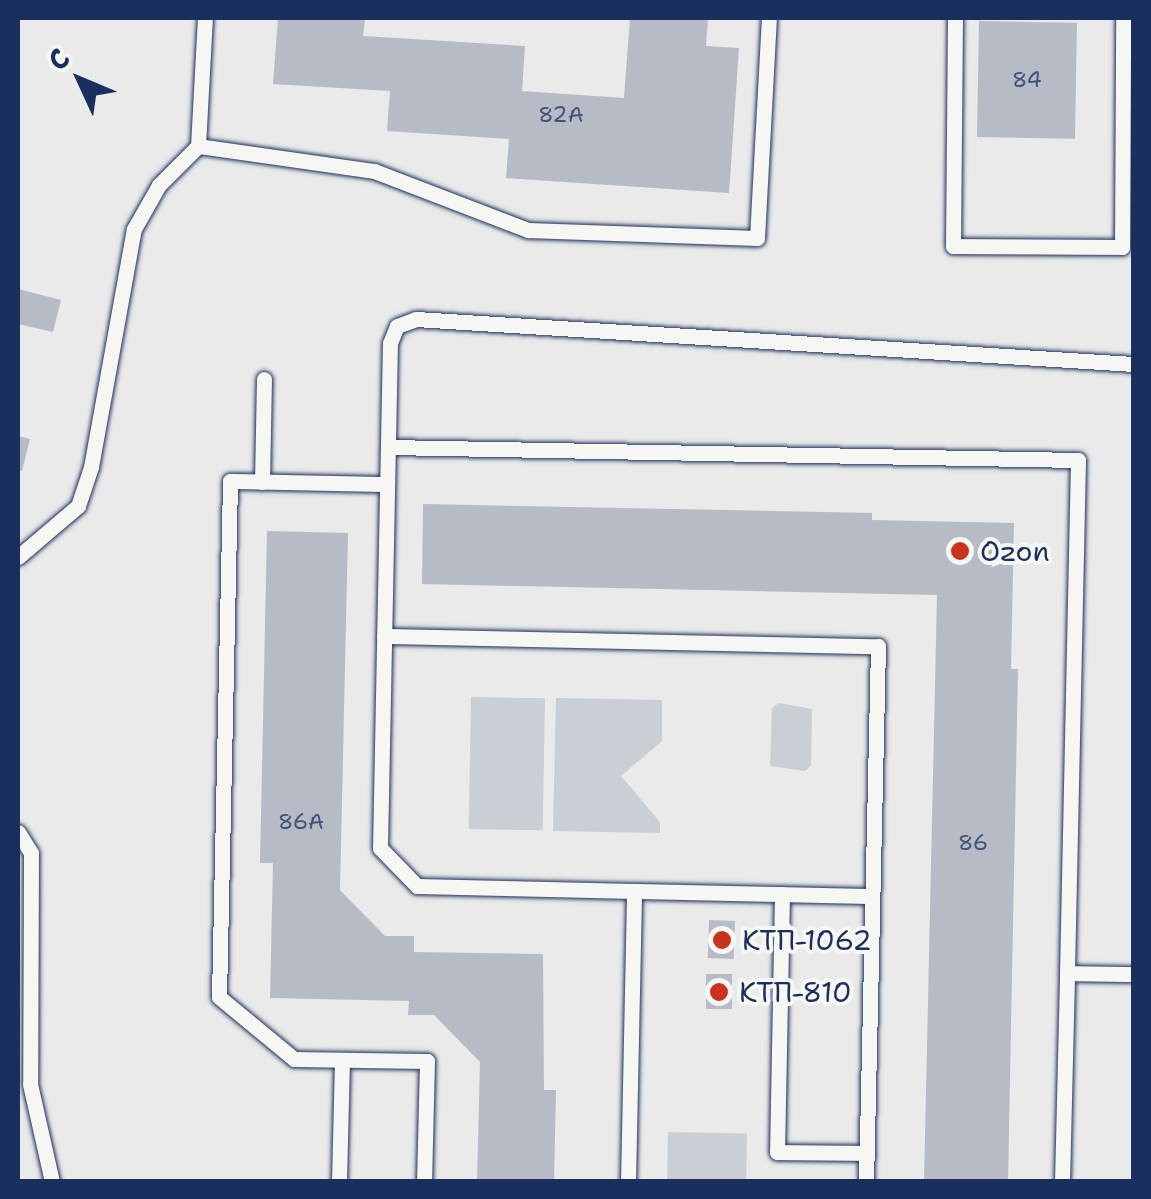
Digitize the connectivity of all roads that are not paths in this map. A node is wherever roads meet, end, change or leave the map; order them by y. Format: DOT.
graph roads {
  1 [pos="204,18"];
  2 [pos="769,18"];
  3 [pos="955,18"];
  4 [pos="1123,18"];
  5 [pos="198,146"];
  6 [pos="1134,364"];
  7 [pos="264,379"];
  8 [pos="388,447"];
  9 [pos="262,482"];
  10 [pos="387,484"];
  11 [pos="18,557"];
  12 [pos="384,636"];
  13 [pos="18,832"];
  14 [pos="634,890"];
  15 [pos="782,894"];
  16 [pos="872,896"];
  17 [pos="1067,972"];
  18 [pos="1134,974"];
  19 [pos="342,1060"];
  20 [pos="867,1154"];
  21 [pos="52,1182"];
  22 [pos="339,1182"];
  23 [pos="424,1182"];
  24 [pos="628,1182"];
  25 [pos="866,1182"];
  26 [pos="1062,1182"];
  1 -- 5 [label="lane"];
  2 -- 5 [label="lane"];
  3 -- 4 [label="lane"];
  5 -- 11 [label="lane"];
  6 -- 8 [label="lane"];
  7 -- 9 [label="lane"];
  8 -- 10 [label="lane"];
  8 -- 17 [label="lane"];
  9 -- 10 [label="lane"];
  9 -- 19 [label="lane"];
  10 -- 12 [label="lane"];
  12 -- 14 [label="lane"];
  12 -- 16 [label="lane"];
  13 -- 21 [label="lane"];
  14 -- 15 [label="lane"];
  14 -- 24 [label="lane"];
  15 -- 16 [label="lane"];
  15 -- 20 [label="lane"];
  16 -- 20 [label="lane"];
  17 -- 18 [label="lane"];
  17 -- 26 [label="lane"];
  19 -- 22 [label="lane"];
  19 -- 23 [label="lane"];
  20 -- 25 [label="lane"];
}
